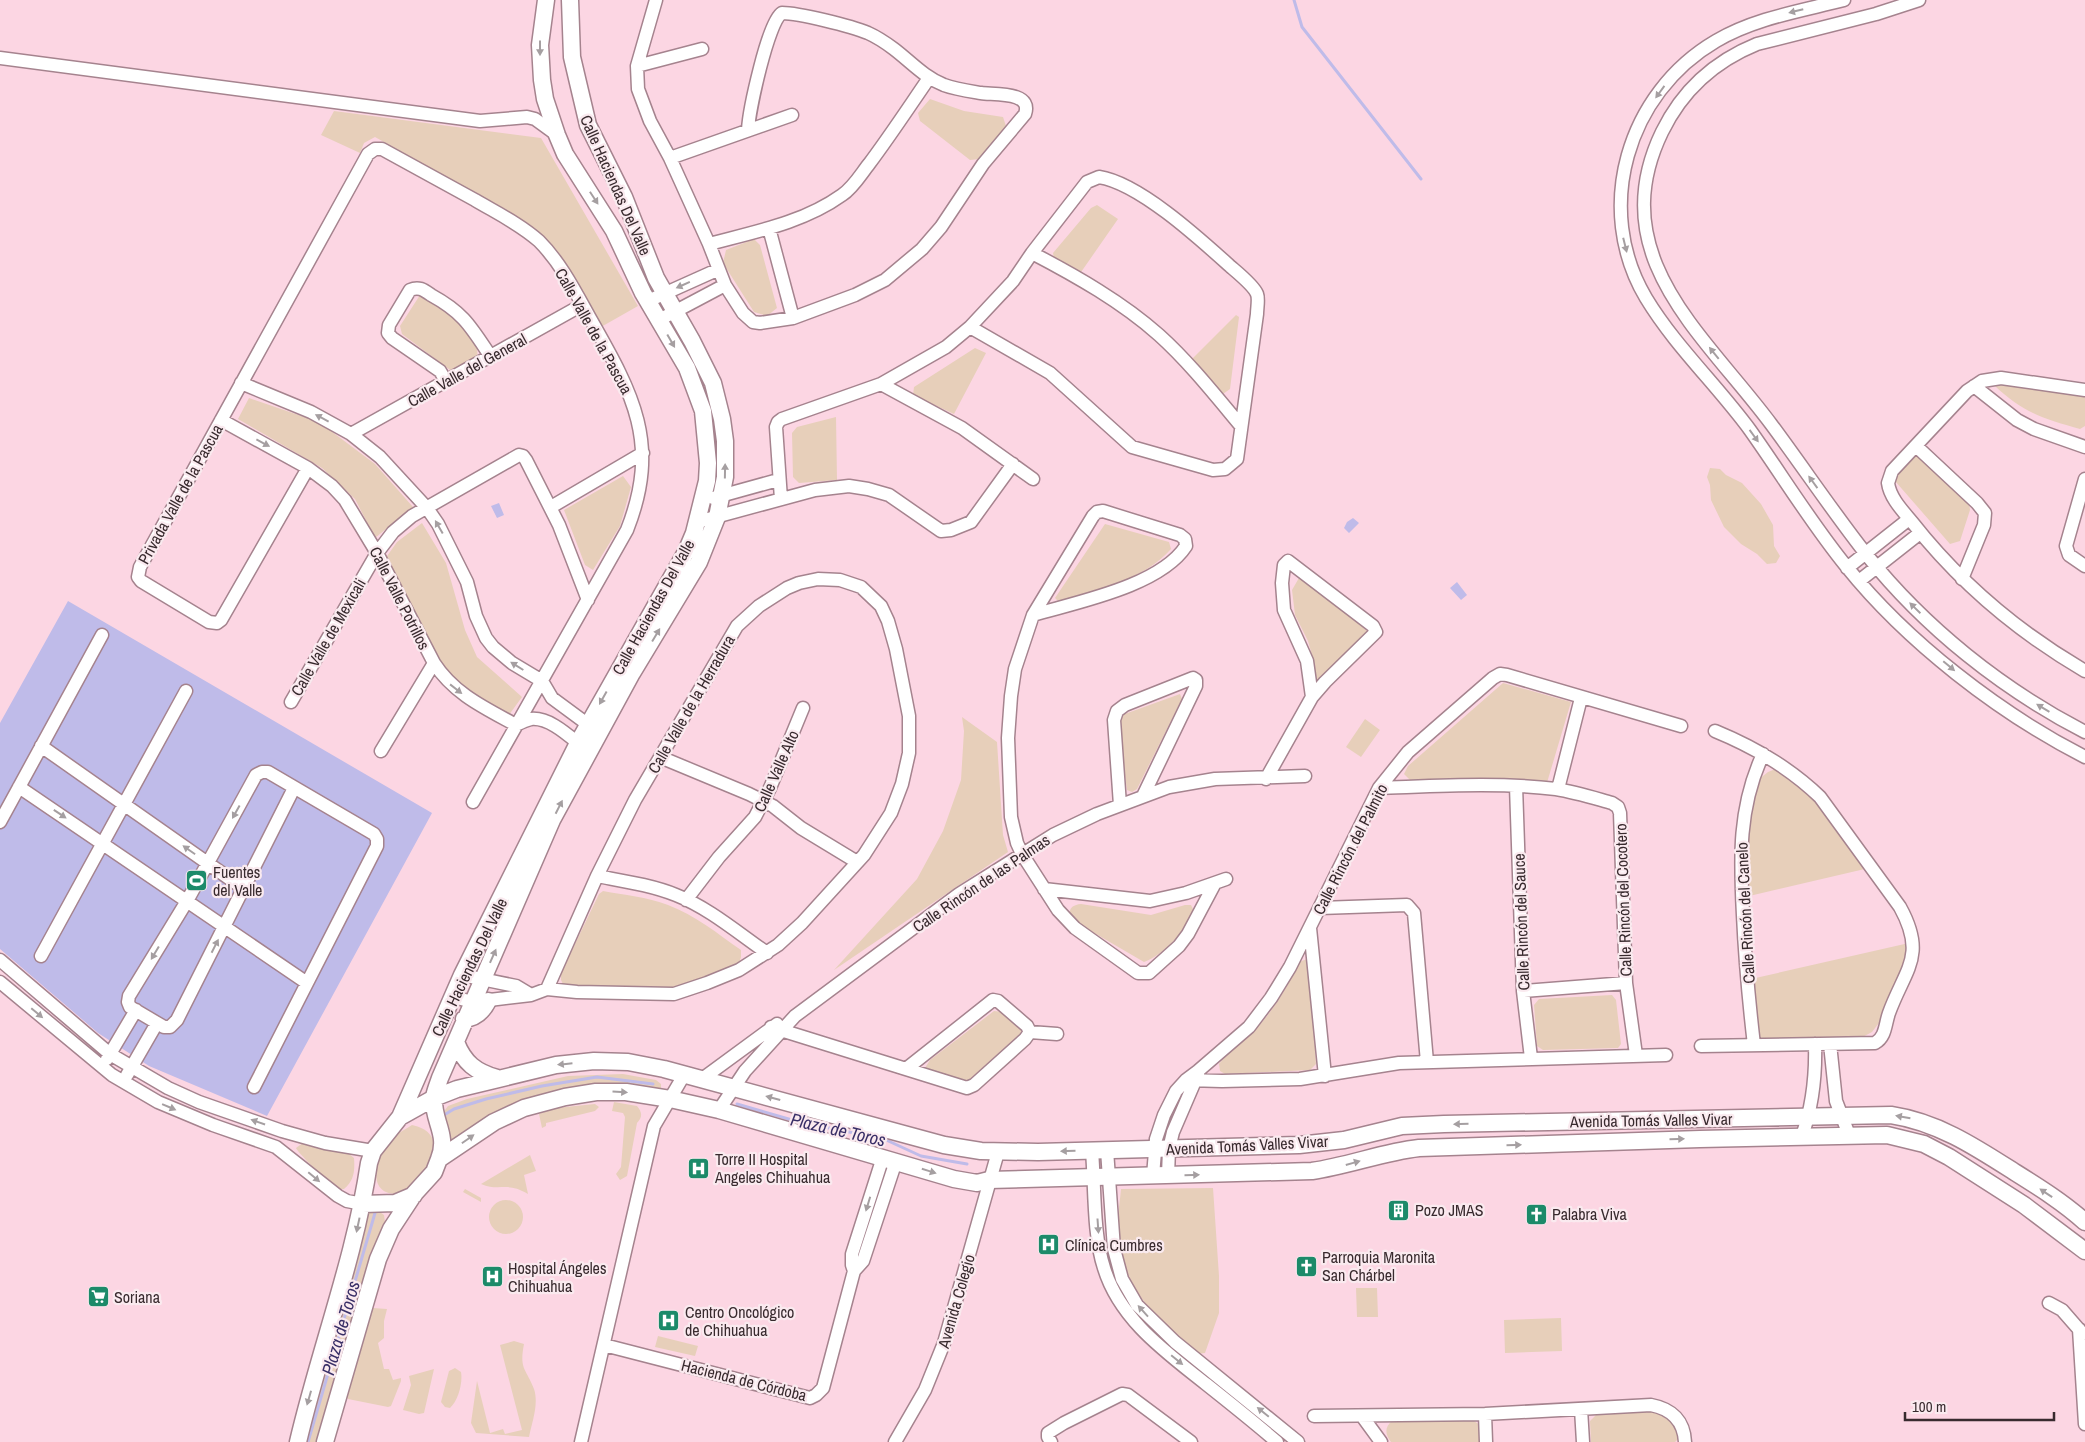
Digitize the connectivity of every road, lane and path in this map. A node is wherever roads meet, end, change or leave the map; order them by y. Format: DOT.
graph roads {
  1 [pos="546,0"];
  2 [pos="570,0"];
  3 [pos="656,0"];
  4 [pos="1844,0"];
  5 [pos="1919,0"];
  6 [pos="702,49"];
  7 [pos="0,58"];
  8 [pos="637,66"];
  9 [pos="929,78"];
  10 [pos="792,115"];
  11 [pos="748,130"];
  12 [pos="557,135"];
  13 [pos="670,158"];
  14 [pos="769,228"];
  15 [pos="709,244"];
  16 [pos="1032,253"];
  17 [pos="718,270"];
  18 [pos="725,285"];
  19 [pos="665,294"];
  20 [pos="648,301"];
  21 [pos="582,305"];
  22 [pos="675,312"];
  23 [pos="793,318"];
  24 [pos="659,320"];
  25 [pos="970,327"];
  26 [pos="491,357"];
  27 [pos="446,381"];
  28 [pos="241,383"];
  29 [pos="881,384"];
  30 [pos="1974,386"];
  31 [pos="2085,390"];
  32 [pos="1760,410"];
  33 [pos="221,420"];
  34 [pos="1742,420"];
  35 [pos="1241,426"];
  36 [pos="351,434"];
  37 [pos="1916,446"];
  38 [pos="2085,446"];
  39 [pos="643,453"];
  40 [pos="1013,464"];
  41 [pos="308,468"];
  42 [pos="1033,479"];
  43 [pos="2085,479"];
  44 [pos="778,480"];
  45 [pos="722,495"];
  46 [pos="781,499"];
  47 [pos="703,501"];
  48 [pos="551,507"];
  49 [pos="427,508"];
  50 [pos="717,517"];
  51 [pos="1910,519"];
  52 [pos="697,522"];
  53 [pos="1920,532"];
  54 [pos="377,553"];
  55 [pos="1866,553"];
  56 [pos="2085,566"];
  57 [pos="1877,567"];
  58 [pos="1847,568"];
  59 [pos="1962,579"];
  60 [pos="1859,581"];
  61 [pos="588,600"];
  62 [pos="1033,615"];
  63 [pos="102,635"];
  64 [pos="434,663"];
  65 [pos="2085,671"];
  66 [pos="542,681"];
  67 [pos="186,691"];
  68 [pos="1312,697"];
  69 [pos="1581,698"];
  70 [pos="291,702"];
  71 [pos="803,708"];
  72 [pos="516,726"];
  73 [pos="1681,726"];
  74 [pos="594,728"];
  75 [pos="1715,730"];
  76 [pos="2085,732"];
  77 [pos="41,746"];
  78 [pos="583,747"];
  79 [pos="381,752"];
  80 [pos="1763,754"];
  81 [pos="660,757"];
  82 [pos="2085,757"];
  83 [pos="1306,776"];
  84 [pos="1266,778"];
  85 [pos="19,786"];
  86 [pos="1516,786"];
  87 [pos="294,788"];
  88 [pos="1379,788"];
  89 [pos="1558,789"];
  90 [pos="1143,796"];
  91 [pos="473,802"];
  92 [pos="764,802"];
  93 [pos="124,804"];
  94 [pos="1120,805"];
  95 [pos="0,822"];
  96 [pos="103,843"];
  97 [pos="1022,854"];
  98 [pos="857,862"];
  99 [pos="207,863"];
  100 [pos="596,876"];
  101 [pos="1226,879"];
  102 [pos="1214,885"];
  103 [pos="243,888"];
  104 [pos="1044,889"];
  105 [pos="686,900"];
  106 [pos="187,901"];
  107 [pos="1320,908"];
  108 [pos="225,927"];
  109 [pos="1310,928"];
  110 [pos="767,953"];
  111 [pos="41,956"];
  112 [pos="0,960"];
  113 [pos="462,976"];
  114 [pos="489,981"];
  115 [pos="0,982"];
  116 [pos="307,983"];
  117 [pos="1626,983"];
  118 [pos="547,989"];
  119 [pos="1523,991"];
  120 [pos="530,995"];
  121 [pos="453,997"];
  122 [pos="481,1001"];
  123 [pos="136,1010"];
  124 [pos="444,1016"];
  125 [pos="466,1019"];
  126 [pos="157,1023"];
  127 [pos="776,1029"];
  128 [pos="1030,1032"];
  129 [pos="1057,1034"];
  130 [pos="456,1042"];
  131 [pos="1815,1044"];
  132 [pos="1830,1044"];
  133 [pos="1754,1045"];
  134 [pos="1701,1046"];
  135 [pos="740,1051"];
  136 [pos="110,1054"];
  137 [pos="1666,1055"];
  138 [pos="1636,1056"];
  139 [pos="1530,1058"];
  140 [pos="1428,1062"];
  141 [pos="751,1064"];
  142 [pos="102,1068"];
  143 [pos="131,1068"];
  144 [pos="906,1070"];
  145 [pos="684,1075"];
  146 [pos="1325,1076"];
  147 [pos="1193,1077"];
  148 [pos="497,1078"];
  149 [pos="702,1079"];
  150 [pos="123,1082"];
  151 [pos="1833,1086"];
  152 [pos="254,1087"];
  153 [pos="733,1087"];
  154 [pos="1815,1088"];
  155 [pos="434,1098"];
  156 [pos="670,1099"];
  157 [pos="719,1110"];
  158 [pos="1164,1115"];
  159 [pos="1841,1115"];
  160 [pos="1809,1116"];
  161 [pos="400,1117"];
  162 [pos="1177,1119"];
  163 [pos="282,1131"];
  164 [pos="1849,1135"];
  165 [pos="1802,1136"];
  166 [pos="276,1147"];
  167 [pos="1162,1149"];
  168 [pos="374,1150"];
  169 [pos="1100,1150"];
  170 [pos="998,1152"];
  171 [pos="439,1159"];
  172 [pos="890,1159"];
  173 [pos="1160,1175"];
  174 [pos="1101,1177"];
  175 [pos="989,1180"];
  176 [pos="414,1194"];
  177 [pos="363,1204"];
  178 [pos="2085,1222"];
  179 [pos="2085,1251"];
  180 [pos="2049,1303"];
  181 [pos="2082,1332"];
  182 [pos="604,1345"];
  183 [pos="1580,1409"];
  184 [pos="1485,1414"];
  185 [pos="1314,1416"];
  186 [pos="1362,1416"];
  187 [pos="2085,1424"];
  188 [pos="298,1442"];
  189 [pos="325,1442"];
  190 [pos="581,1442"];
  191 [pos="895,1442"];
  192 [pos="1051,1442"];
  193 [pos="1190,1442"];
  194 [pos="1277,1442"];
  195 [pos="1298,1442"];
  196 [pos="1381,1442"];
  197 [pos="1486,1442"];
  198 [pos="1583,1442"];
  199 [pos="1685,1442"];
  1 -- 12 [label="main road, Calle Haciendas Del Valle, one-way"];
  2 -- 19 [label="main road, Calle Haciendas Del Valle"];
  3 -- 8 [label="street"];
  4 -- 34 [label="street, one-way"];
  32 -- 5 [label="street, one-way"];
  6 -- 8 [label="street"];
  7 -- 12 [label="street"];
  8 -- 13 [label="street"];
  9 -- 11 [label="street"];
  9 -- 14 [label="street"];
  9 -- 23 [label="street"];
  10 -- 11 [label="street"];
  11 -- 13 [label="street"];
  12 -- 20 [label="main road, Calle Haciendas Del Valle, one-way"];
  13 -- 15 [label="street"];
  14 -- 15 [label="street"];
  14 -- 23 [label="street"];
  15 -- 17 [label="street"];
  16 -- 25 [label="street"];
  16 -- 35 [label="street"];
  16 -- 35 [label="street"];
  17 -- 18 [label="street"];
  17 -- 19 [label="street, one-way"];
  18 -- 22 [label="street"];
  18 -- 23 [label="street"];
  19 -- 20 [label="street"];
  19 -- 22 [label="main road, Calle Haciendas Del Valle"];
  20 -- 24 [label="main road, Calle Haciendas Del Valle"];
  21 -- 26 [label="street, Calle Valle del General"];
  21 -- 28 [label="street, Calle Valle de la Pascua"];
  21 -- 39 [label="street, Calle Valle de la Pascua"];
  22 -- 24 [label="street"];
  45 -- 22 [label="main road, Calle Haciendas Del Valle, one-way"];
  24 -- 47 [label="main road, Calle Haciendas Del Valle, one-way"];
  25 -- 29 [label="street"];
  25 -- 35 [label="street"];
  26 -- 27 [label="street, Calle Valle del General"];
  26 -- 27 [label="street"];
  27 -- 36 [label="street, Calle Valle del General"];
  28 -- 33 [label="street, Privada Valle de la Pascua"];
  36 -- 28 [label="street, one-way"];
  29 -- 40 [label="street"];
  29 -- 44 [label="street"];
  30 -- 31 [label="street"];
  30 -- 37 [label="street"];
  30 -- 38 [label="street"];
  32 -- 34 [label="street"];
  55 -- 32 [label="street, one-way"];
  33 -- 41 [label="street, Calle Valle Potrillos, one-way"];
  33 -- 41 [label="street, Privada Valle de la Pascua"];
  34 -- 58 [label="street, one-way"];
  36 -- 49 [label="street"];
  37 -- 51 [label="street"];
  37 -- 59 [label="street"];
  39 -- 48 [label="street"];
  39 -- 61 [label="street, Calle Valle de la Pascua"];
  40 -- 42 [label="street"];
  40 -- 46 [label="street"];
  41 -- 54 [label="street, Calle Valle Potrillos"];
  43 -- 56 [label="street"];
  44 -- 45 [label="street"];
  44 -- 46 [label="street"];
  45 -- 47 [label="street"];
  45 -- 50 [label="main road, Calle Haciendas Del Valle"];
  46 -- 50 [label="street"];
  47 -- 52 [label="main road, Calle Haciendas Del Valle"];
  48 -- 49 [label="street, Calle Valle de Mexicali"];
  48 -- 61 [label="street, Calle Valle de Mexicali"];
  49 -- 54 [label="street, Calle Valle de Mexicali"];
  66 -- 49 [label="street, one-way"];
  50 -- 52 [label="street"];
  74 -- 50 [label="main road, Calle Haciendas Del Valle, one-way"];
  51 -- 53 [label="street"];
  51 -- 55 [label="street"];
  52 -- 74 [label="main road, Calle Haciendas Del Valle, one-way"];
  53 -- 57 [label="street"];
  53 -- 59 [label="street"];
  54 -- 64 [label="street, Calle Valle Potrillos"];
  54 -- 70 [label="street, Calle Valle de Mexicali"];
  55 -- 57 [label="street"];
  55 -- 58 [label="street"];
  57 -- 60 [label="street"];
  76 -- 57 [label="street, one-way"];
  58 -- 60 [label="street"];
  59 -- 65 [label="street"];
  60 -- 82 [label="street, one-way"];
  61 -- 66 [label="street, Calle Valle de la Pascua"];
  62 -- 62 [label="street"];
  62 -- 97 [label="street"];
  63 -- 77 [label="street"];
  64 -- 72 [label="street, Calle Valle Potrillos, one-way"];
  64 -- 79 [label="street"];
  66 -- 72 [label="street"];
  66 -- 74 [label="street"];
  67 -- 93 [label="street"];
  68 -- 68 [label="street"];
  68 -- 84 [label="street"];
  69 -- 73 [label="street, Calle Rincón del Palmito"];
  69 -- 88 [label="street, Calle Rincón del Palmito"];
  69 -- 89 [label="street"];
  71 -- 92 [label="street, Calle Valle Alto"];
  72 -- 78 [label="street"];
  72 -- 91 [label="street"];
  74 -- 78 [label="main road, Calle Haciendas Del Valle"];
  75 -- 80 [label="street"];
  77 -- 85 [label="street"];
  77 -- 93 [label="street"];
  78 -- 113 [label="main road, Calle Haciendas Del Valle"];
  114 -- 78 [label="main road, Calle Haciendas Del Valle, one-way"];
  80 -- 132 [label="street"];
  80 -- 133 [label="street, Calle Rincón del Canelo"];
  81 -- 92 [label="street"];
  81 -- 98 [label="street, Calle Valle de la Herradura"];
  81 -- 100 [label="street, Calle Valle de la Herradura"];
  83 -- 84 [label="street, Calle Rincón de las Palmas"];
  84 -- 90 [label="street, Calle Rincón de las Palmas"];
  85 -- 95 [label="street"];
  85 -- 96 [label="street, one-way"];
  86 -- 88 [label="street, Calle Rincón del Cocotero"];
  86 -- 89 [label="street, Calle Rincón del Cocotero"];
  86 -- 119 [label="street, Calle Rincón del Sauce"];
  87 -- 99 [label="street, one-way"];
  87 -- 103 [label="street"];
  87 -- 116 [label="street"];
  88 -- 107 [label="street, Calle Rincón del Palmito"];
  89 -- 117 [label="street, Calle Rincón del Cocotero"];
  90 -- 94 [label="street, Calle Rincón de las Palmas"];
  90 -- 94 [label="street"];
  92 -- 98 [label="street"];
  92 -- 105 [label="street, Calle Valle Alto"];
  93 -- 96 [label="street"];
  99 -- 93 [label="street, one-way"];
  94 -- 97 [label="street, Calle Rincón de las Palmas"];
  96 -- 106 [label="street"];
  96 -- 111 [label="street"];
  97 -- 104 [label="street"];
  97 -- 127 [label="street, Calle Rincón de las Palmas"];
  98 -- 110 [label="street, Calle Valle de la Herradura"];
  99 -- 103 [label="street"];
  99 -- 106 [label="street"];
  100 -- 105 [label="street"];
  100 -- 118 [label="street, Calle Valle de la Herradura"];
  101 -- 102 [label="street"];
  102 -- 104 [label="street"];
  102 -- 104 [label="street"];
  103 -- 108 [label="street"];
  105 -- 110 [label="street"];
  106 -- 108 [label="street"];
  106 -- 123 [label="street, one-way"];
  107 -- 109 [label="street, Calle Rincón del Palmito"];
  107 -- 140 [label="street"];
  108 -- 116 [label="street"];
  126 -- 108 [label="street, one-way"];
  109 -- 146 [label="street"];
  109 -- 147 [label="street, Calle Rincón del Palmito"];
  110 -- 118 [label="street, Calle Valle de la Herradura"];
  112 -- 136 [label="street"];
  113 -- 114 [label="street"];
  113 -- 121 [label="main road, Calle Haciendas Del Valle"];
  114 -- 120 [label="street"];
  114 -- 122 [label="main road, Calle Haciendas Del Valle"];
  115 -- 142 [label="street, one-way"];
  116 -- 152 [label="street"];
  117 -- 119 [label="street"];
  117 -- 138 [label="street, Calle Rincón del Cocotero"];
  118 -- 120 [label="street, Calle Valle de la Herradura"];
  119 -- 139 [label="street, Calle Rincón del Sauce"];
  120 -- 122 [label="street, Calle Valle de la Herradura"];
  121 -- 122 [label="street, Calle Valle de la Herradura"];
  121 -- 124 [label="main road, Calle Haciendas Del Valle"];
  122 -- 125 [label="main road, Calle Haciendas Del Valle"];
  123 -- 126 [label="street"];
  123 -- 136 [label="street"];
  124 -- 125 [label="main road"];
  124 -- 161 [label="main road, Calle Haciendas Del Valle"];
  125 -- 130 [label="main road, Calle Haciendas Del Valle"];
  126 -- 143 [label="street"];
  127 -- 135 [label="street"];
  127 -- 141 [label="street"];
  127 -- 144 [label="street"];
  128 -- 129 [label="street"];
  128 -- 144 [label="street"];
  128 -- 144 [label="street"];
  130 -- 148 [label="main road"];
  130 -- 155 [label="main road, Calle Haciendas Del Valle"];
  131 -- 132 [label="street"];
  131 -- 133 [label="street"];
  131 -- 154 [label="street"];
  132 -- 151 [label="street"];
  133 -- 134 [label="street"];
  135 -- 141 [label="street"];
  135 -- 149 [label="street"];
  136 -- 142 [label="street"];
  136 -- 143 [label="street"];
  137 -- 138 [label="street"];
  138 -- 139 [label="street"];
  139 -- 140 [label="street"];
  140 -- 146 [label="street"];
  141 -- 153 [label="street"];
  142 -- 150 [label="street"];
  143 -- 150 [label="street"];
  163 -- 143 [label="street, one-way"];
  145 -- 148 [label="main road, Avenida Tomás Valles Vivar, one-way"];
  145 -- 149 [label="main road, Avenida Tomás Valles Vivar"];
  145 -- 156 [label="street"];
  146 -- 147 [label="street"];
  147 -- 158 [label="street, Calle Rincón del Palmito"];
  147 -- 162 [label="street, Calle Rincón del Palmito"];
  148 -- 155 [label="main road, Avenida Tomás Valles Vivar"];
  149 -- 153 [label="main road, Avenida Tomás Valles Vivar"];
  150 -- 166 [label="street, one-way"];
  151 -- 154 [label="street"];
  151 -- 159 [label="street"];
  153 -- 157 [label="street"];
  170 -- 153 [label="main road, Avenida Tomás Valles Vivar, one-way"];
  154 -- 160 [label="street"];
  155 -- 161 [label="main road, Avenida Tomás Valles Vivar"];
  155 -- 171 [label="main road"];
  156 -- 157 [label="main road, Avenida Tomás Valles Vivar"];
  171 -- 156 [label="main road, Avenida Tomás Valles Vivar, one-way"];
  156 -- 182 [label="street"];
  157 -- 172 [label="main road, Avenida Tomás Valles Vivar"];
  158 -- 162 [label="street"];
  158 -- 167 [label="street, Calle Rincón del Palmito"];
  159 -- 160 [label="main road, Avenida Tomás Valles Vivar"];
  159 -- 164 [label="street"];
  178 -- 159 [label="main road, Avenida Tomás Valles Vivar, one-way"];
  160 -- 165 [label="street"];
  160 -- 167 [label="main road, Avenida Tomás Valles Vivar, one-way"];
  161 -- 168 [label="main road"];
  162 -- 167 [label="street, Calle Rincón del Palmito"];
  163 -- 166 [label="street"];
  163 -- 168 [label="street"];
  164 -- 165 [label="main road, Avenida Tomás Valles Vivar"];
  164 -- 179 [label="main road, Avenida Tomás Valles Vivar"];
  173 -- 165 [label="main road, Avenida Tomás Valles Vivar, one-way"];
  166 -- 177 [label="street, one-way"];
  167 -- 169 [label="main road, Avenida Tomás Valles Vivar"];
  167 -- 173 [label="street"];
  168 -- 177 [label="main road"];
  169 -- 170 [label="main road, Avenida Tomás Valles Vivar, one-way"];
  169 -- 174 [label="street"];
  170 -- 175 [label="street, Avenida Colegio"];
  171 -- 176 [label="main road"];
  172 -- 175 [label="main road, Avenida Tomás Valles Vivar, one-way"];
  172 -- 182 [label="street, Hacienda de Córdoba"];
  173 -- 174 [label="main road, Avenida Tomás Valles Vivar"];
  174 -- 175 [label="main road, Avenida Tomás Valles Vivar"];
  174 -- 194 [label="street, one-way"];
  195 -- 174 [label="street, one-way"];
  175 -- 191 [label="street, Avenida Colegio"];
  176 -- 177 [label="main road"];
  176 -- 189 [label="main road"];
  177 -- 188 [label="main road, one-way"];
  180 -- 181 [label="street"];
  181 -- 187 [label="street"];
  182 -- 190 [label="street"];
  183 -- 184 [label="street"];
  183 -- 198 [label="street"];
  183 -- 199 [label="street"];
  184 -- 186 [label="street"];
  184 -- 197 [label="street"];
  185 -- 186 [label="street"];
  186 -- 196 [label="street"];
  192 -- 193 [label="street"];
}
